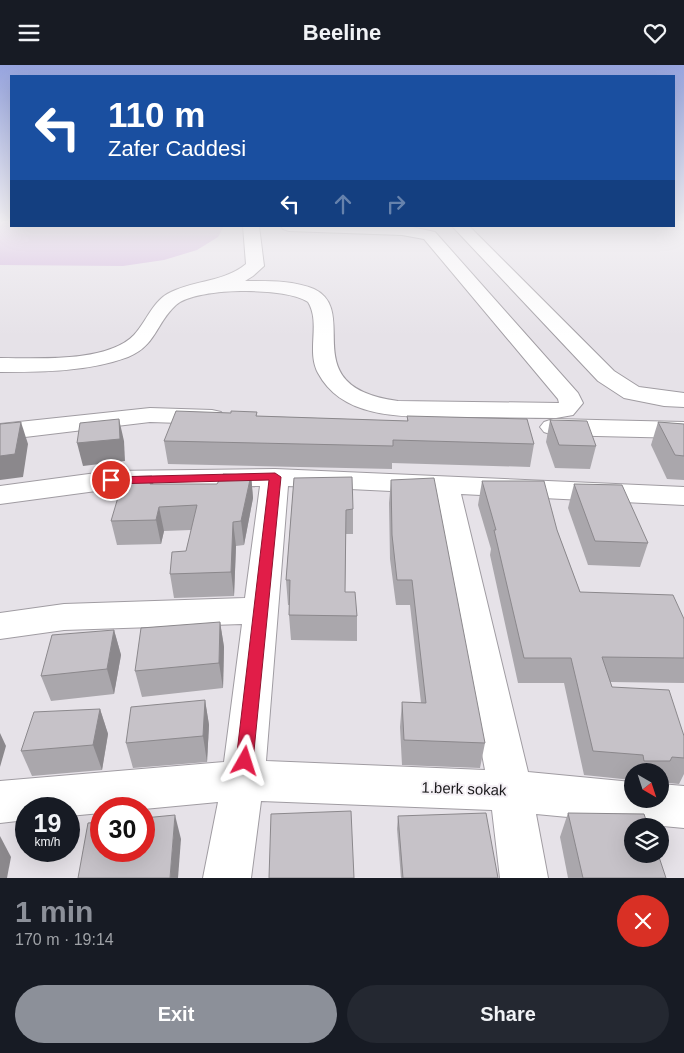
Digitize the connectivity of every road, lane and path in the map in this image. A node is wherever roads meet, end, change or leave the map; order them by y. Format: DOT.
graph roads {
  1 [pos="254,260"];
  2 [pos="451,260"];
  3 [pos="463,260"];
  4 [pos="493,260"];
  5 [pos="204,287"];
  6 [pos="0,365"];
  7 [pos="684,400"];
  8 [pos="239,417"];
  9 [pos="348,421"];
  10 [pos="607,428"];
  11 [pos="684,430"];
  12 [pos="0,432"];
  13 [pos="275,477"];
  14 [pos="445,486"];
  15 [pos="0,495"];
  16 [pos="684,496"];
  17 [pos="261,610"];
  18 [pos="0,626"];
  19 [pos="243,780"];
  20 [pos="512,791"];
  21 [pos="0,802"];
  22 [pos="684,807"];
  23 [pos="227,878"];
  24 [pos="524,878"];
  1 -- 5 [label="street"];
  2 -- 5 [label="street"];
  3 -- 10 [label="street"];
  4 -- 7 [label="street"];
  5 -- 6 [label="street"];
  8 -- 12 [label="street"];
  9 -- 10 [label="street"];
  10 -- 11 [label="street"];
  13 -- 14 [label="street"];
  13 -- 15 [label="street"];
  13 -- 17 [label="street"];
  14 -- 16 [label="street"];
  14 -- 20 [label="street"];
  17 -- 18 [label="street"];
  17 -- 19 [label="street"];
  19 -- 20 [label="street, 1.berk sokak"];
  19 -- 21 [label="street, 1.berk sokak"];
  19 -- 23 [label="street"];
  20 -- 22 [label="street, 1.berk sokak"];
  20 -- 24 [label="street"];
}
